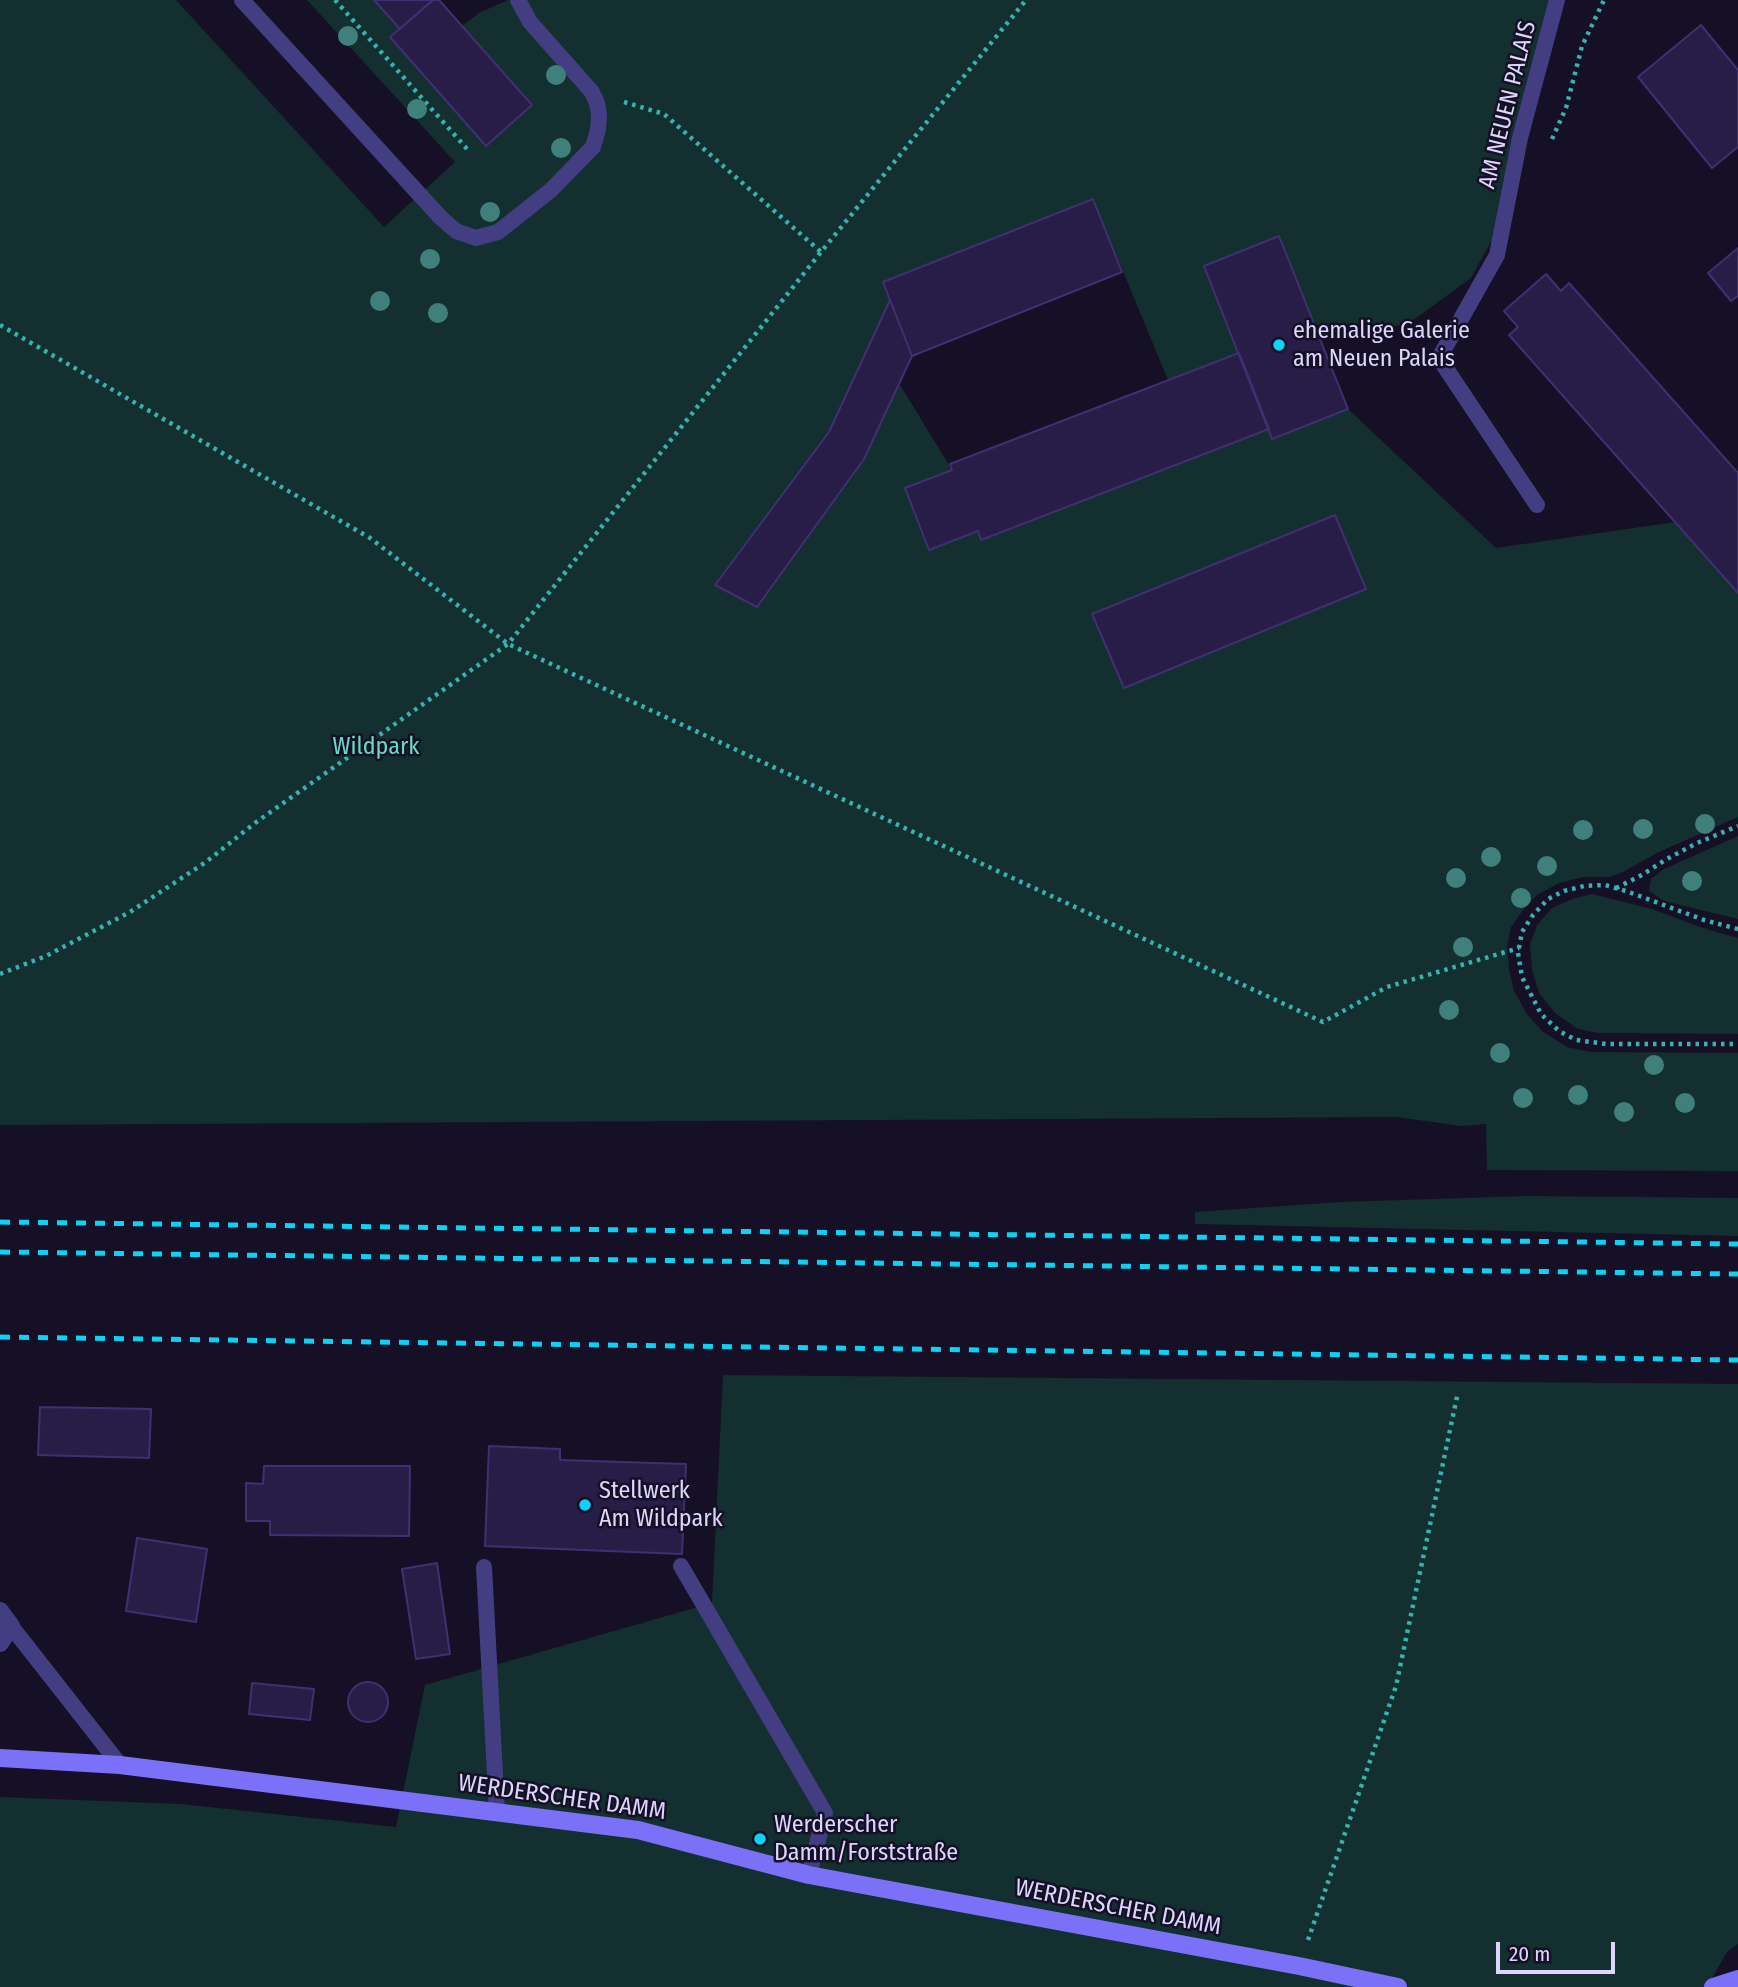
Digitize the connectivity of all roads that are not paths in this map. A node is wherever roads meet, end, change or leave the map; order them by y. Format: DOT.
graph roads {
  1 [pos="242,0"];
  2 [pos="518,0"];
  3 [pos="1557,0"];
  4 [pos="1537,505"];
  5 [pos="681,1566"];
  6 [pos="484,1567"];
  7 [pos="0,1611"];
  8 [pos="10,1626"];
  9 [pos="0,1643"];
  10 [pos="0,1758"];
  11 [pos="120,1765"];
  12 [pos="497,1812"];
  13 [pos="809,1875"];
  14 [pos="1738,1979"];
  15 [pos="1398,1987"];
  16 [pos="1713,1987"];
  1 -- 2 [label="lane"];
  3 -- 4 [label="lane, AM NEUEN PALAIS"];
  5 -- 13 [label="lane"];
  6 -- 12 [label="lane"];
  7 -- 8 [label="street"];
  8 -- 9 [label="street"];
  8 -- 11 [label="lane"];
  10 -- 11 [label="street, WERDERSCHER DAMM"];
  11 -- 12 [label="street, WERDERSCHER DAMM"];
  12 -- 13 [label="street, WERDERSCHER DAMM"];
  13 -- 15 [label="street, WERDERSCHER DAMM"];
  14 -- 16 [label="street"];
}
